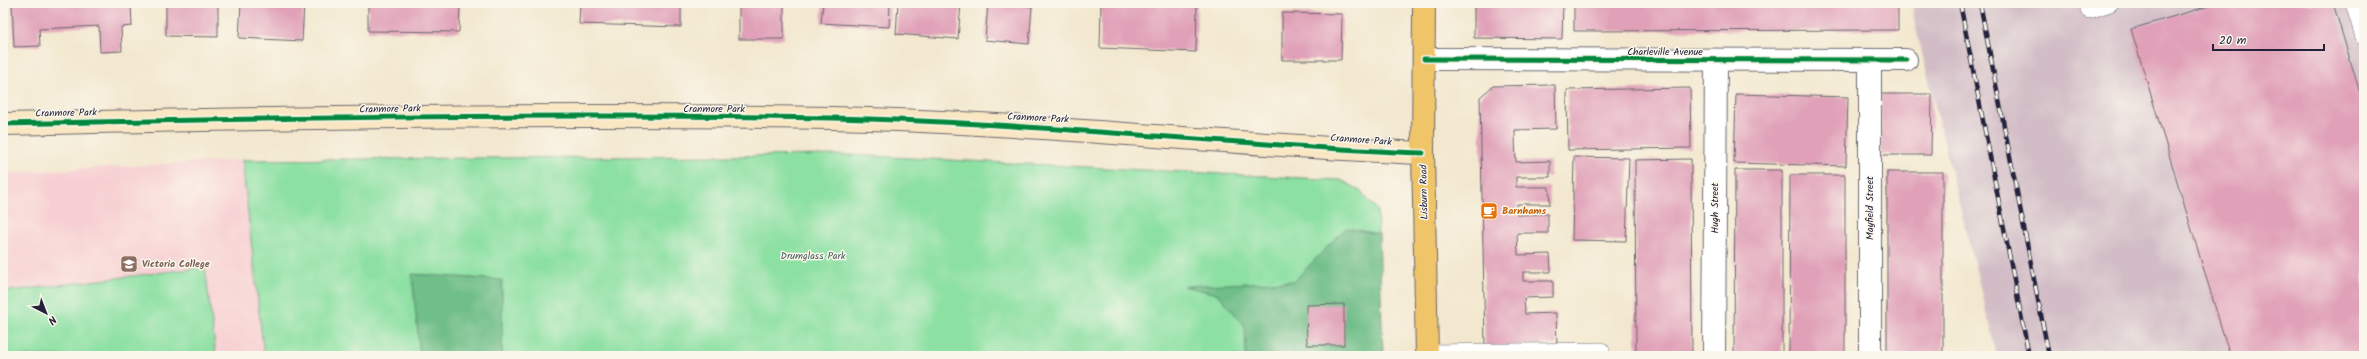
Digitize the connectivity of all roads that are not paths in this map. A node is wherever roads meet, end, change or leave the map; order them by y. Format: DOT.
graph roads {
  1 [pos="1424,3"];
  2 [pos="2110,3"];
  3 [pos="2354,3"];
  4 [pos="2089,10"];
  5 [pos="2364,37"];
  6 [pos="1424,59"];
  7 [pos="1870,60"];
  8 [pos="1906,60"];
  9 [pos="1716,61"];
  10 [pos="3,124"];
  11 [pos="1423,153"];
  12 [pos="1601,351"];
  13 [pos="1427,355"];
  14 [pos="1714,356"];
  15 [pos="1870,356"];
  1 -- 6 [label="main road, Lisburn Road"];
  2 -- 4 [label="lane"];
  3 -- 5 [label="lane"];
  6 -- 9 [label="street, Charleville Avenue"];
  6 -- 11 [label="main road, Lisburn Road"];
  7 -- 8 [label="street, Charleville Avenue"];
  7 -- 9 [label="street, Charleville Avenue"];
  7 -- 15 [label="street, Mayfield Street"];
  9 -- 14 [label="street, Hugh Street"];
  10 -- 11 [label="street, Cranmore Park"];
  11 -- 13 [label="main road, Lisburn Road"];
  12 -- 13 [label="lane"];
}
